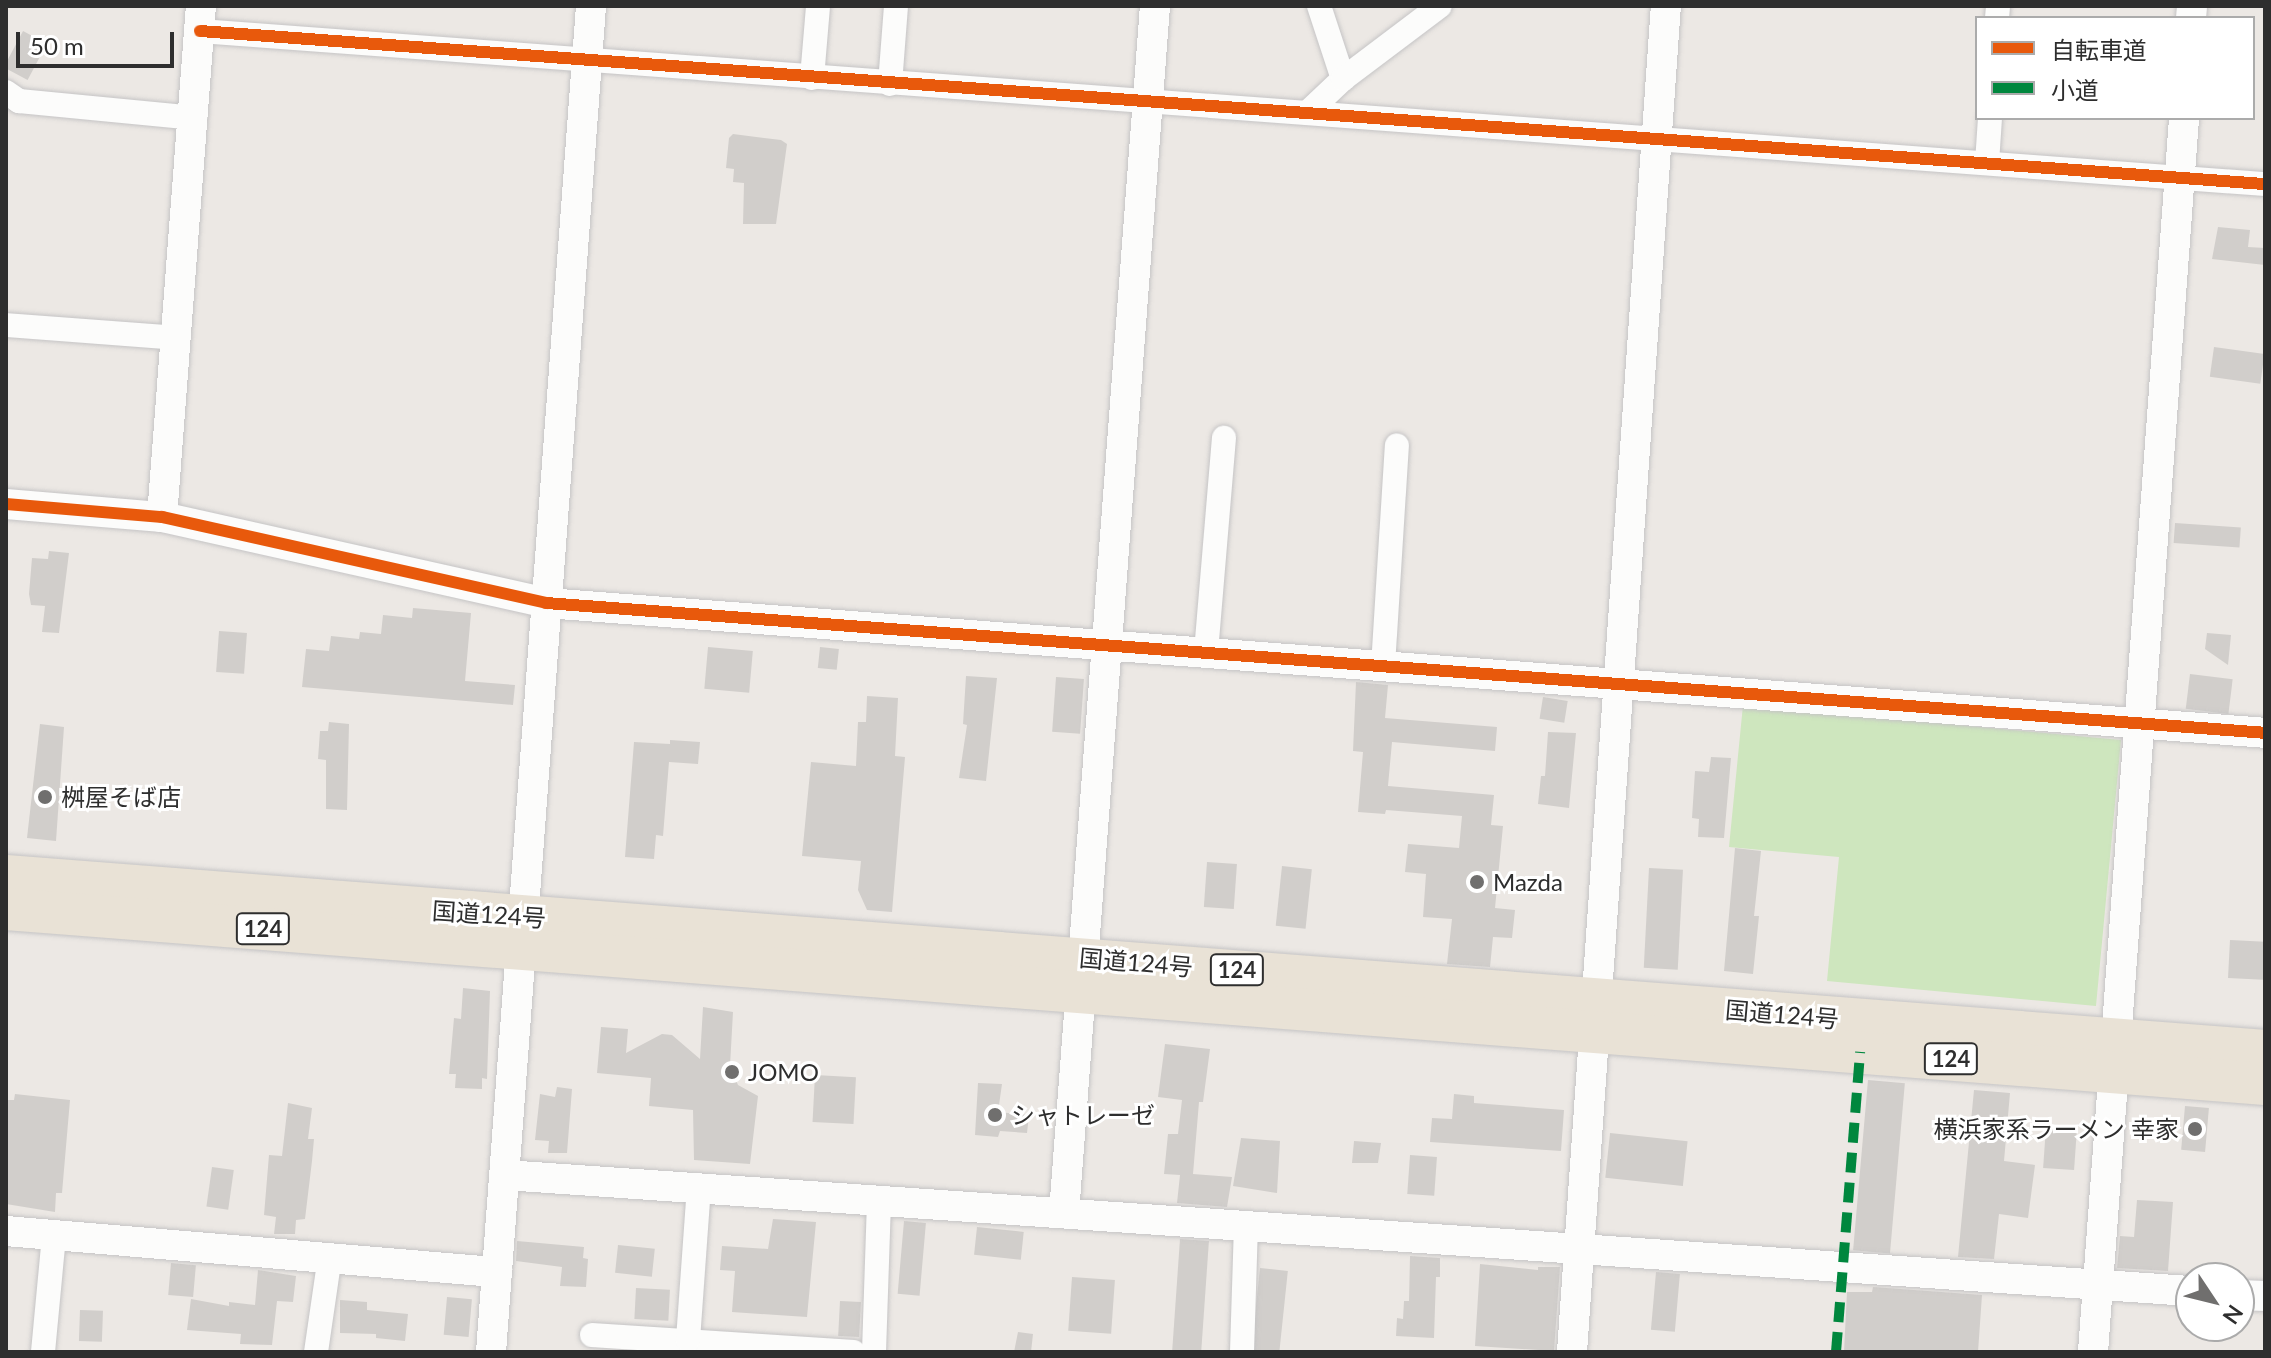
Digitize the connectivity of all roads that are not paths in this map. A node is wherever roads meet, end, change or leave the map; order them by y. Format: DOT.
graph roads {
  1 [pos="591,6"];
  2 [pos="818,6"];
  3 [pos="896,6"];
  4 [pos="1155,6"];
  5 [pos="1319,6"];
  6 [pos="1440,6"];
  7 [pos="1666,6"];
  8 [pos="201,19"];
  9 [pos="587,61"];
  10 [pos="812,78"];
  11 [pos="1343,79"];
  12 [pos="890,84"];
  13 [pos="6,92"];
  14 [pos="1148,103"];
  15 [pos="1308,112"];
  16 [pos="195,118"];
  17 [pos="1990,120"];
  18 [pos="2184,120"];
  19 [pos="1655,141"];
  20 [pos="1987,163"];
  21 [pos="2179,178"];
  22 [pos="2265,184"];
  23 [pos="6,325"];
  24 [pos="177,338"];
  25 [pos="1224,438"];
  26 [pos="1397,445"];
  27 [pos="6,504"];
  28 [pos="162,517"];
  29 [pos="546,603"];
  30 [pos="1109,645"];
  31 [pos="1206,652"];
  32 [pos="1383,666"];
  33 [pos="1616,685"];
  34 [pos="2140,724"];
  35 [pos="2265,733"];
  36 [pos="6,876"];
  37 [pos="6,909"];
  38 [pos="521,933"];
  39 [pos="1082,975"];
  40 [pos="1596,1015"];
  41 [pos="2265,1051"];
  42 [pos="2115,1057"];
  43 [pos="2265,1084"];
  44 [pos="505,1175"];
  45 [pos="699,1188"];
  46 [pos="879,1201"];
  47 [pos="1064,1213"];
  48 [pos="1246,1226"];
  49 [pos="6,1231"];
  50 [pos="54,1235"];
  51 [pos="1579,1251"];
  52 [pos="330,1256"];
  53 [pos="497,1272"];
  54 [pos="2098,1284"];
  55 [pos="2175,1290"];
  56 [pos="592,1335"];
  57 [pos="688,1340"];
  58 [pos="43,1352"];
  59 [pos="316,1352"];
  60 [pos="491,1352"];
  61 [pos="853,1352"];
  62 [pos="874,1352"];
  63 [pos="1242,1352"];
  64 [pos="1572,1352"];
  65 [pos="2093,1352"];
  1 -- 9 [label="street"];
  2 -- 10 [label="street"];
  3 -- 12 [label="street"];
  4 -- 14 [label="street"];
  5 -- 11 [label="street"];
  6 -- 11 [label="street"];
  7 -- 19 [label="street"];
  8 -- 9 [label="street"];
  8 -- 16 [label="street"];
  9 -- 10 [label="street"];
  9 -- 29 [label="street"];
  10 -- 12 [label="street"];
  11 -- 15 [label="street"];
  12 -- 14 [label="street"];
  13 -- 16 [label="street"];
  14 -- 15 [label="street"];
  14 -- 30 [label="street"];
  15 -- 19 [label="street"];
  16 -- 24 [label="street"];
  17 -- 20 [label="street"];
  18 -- 21 [label="street"];
  19 -- 20 [label="street"];
  19 -- 33 [label="street"];
  20 -- 21 [label="street"];
  21 -- 22 [label="street"];
  21 -- 34 [label="street"];
  23 -- 24 [label="street"];
  24 -- 28 [label="street"];
  25 -- 31 [label="street"];
  26 -- 32 [label="street"];
  27 -- 28 [label="street"];
  28 -- 29 [label="street"];
  29 -- 30 [label="street"];
  29 -- 38 [label="street"];
  30 -- 31 [label="street"];
  30 -- 39 [label="street"];
  31 -- 32 [label="street"];
  32 -- 33 [label="street"];
  33 -- 34 [label="street"];
  33 -- 40 [label="street"];
  34 -- 35 [label="street"];
  34 -- 42 [label="street"];
  36 -- 38 [label="highway, 国道124号 / 124"];
  37 -- 38 [label="highway, 国道124号 / 124"];
  38 -- 39 [label="highway, 国道124号 / 124"];
  38 -- 44 [label="street"];
  39 -- 40 [label="highway, 国道124号 / 124"];
  39 -- 47 [label="street"];
  40 -- 42 [label="highway, 国道124号 / 124"];
  40 -- 51 [label="street"];
  41 -- 42 [label="highway, 国道124号 / 124"];
  42 -- 43 [label="highway, 国道124号 / 124"];
  42 -- 54 [label="street"];
  44 -- 45 [label="street"];
  44 -- 53 [label="street"];
  45 -- 46 [label="street"];
  45 -- 57 [label="street"];
  46 -- 47 [label="street"];
  46 -- 62 [label="street"];
  47 -- 48 [label="street"];
  48 -- 51 [label="street"];
  48 -- 63 [label="street"];
  49 -- 50 [label="street"];
  50 -- 52 [label="street"];
  50 -- 58 [label="street"];
  51 -- 54 [label="street"];
  51 -- 64 [label="street"];
  52 -- 53 [label="street"];
  52 -- 59 [label="street"];
  53 -- 60 [label="street"];
  54 -- 55 [label="street"];
  54 -- 65 [label="street"];
  56 -- 57 [label="street"];
  57 -- 61 [label="street"];
}
